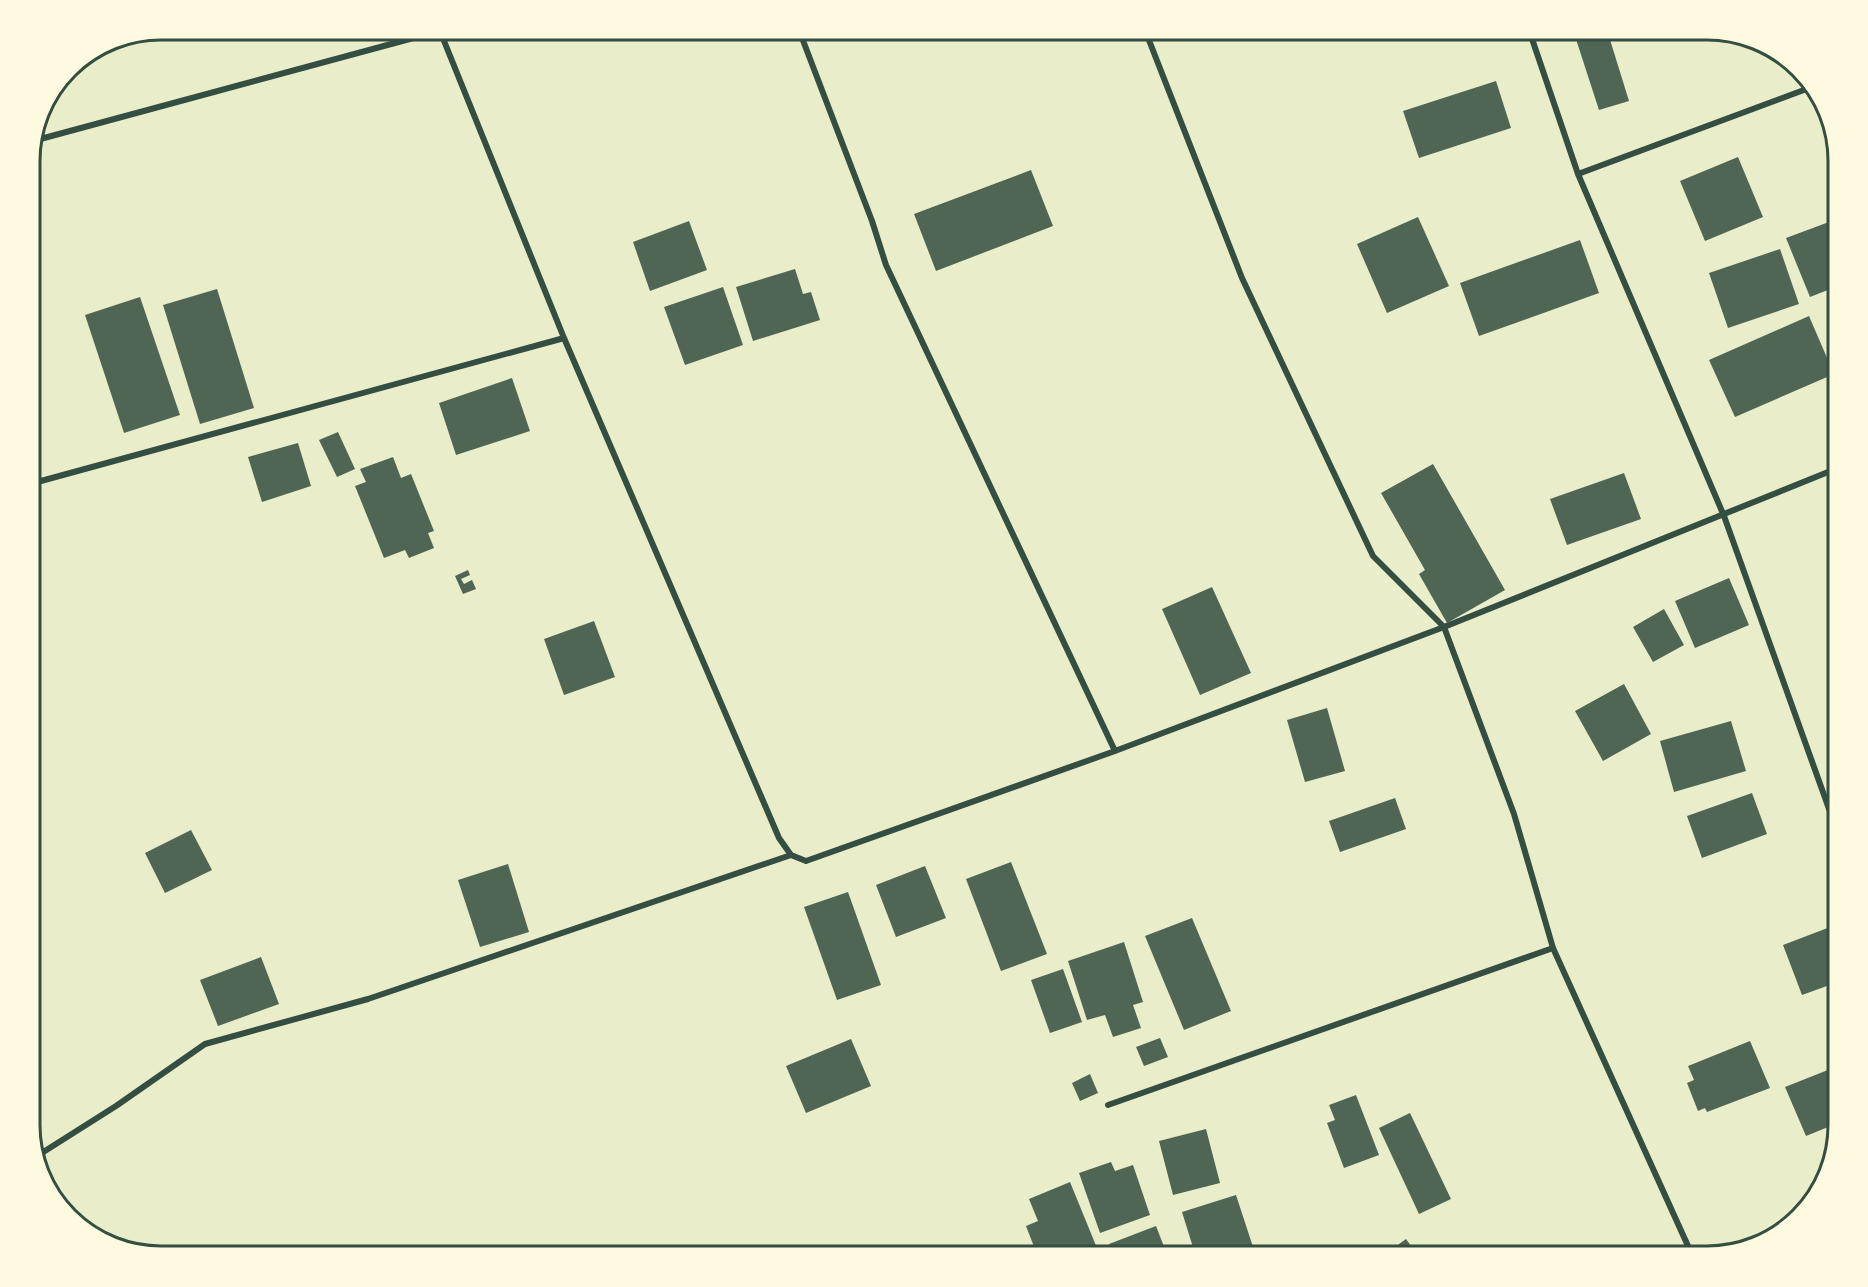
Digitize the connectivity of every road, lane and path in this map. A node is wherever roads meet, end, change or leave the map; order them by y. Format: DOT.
graph roads {
  1 [pos="404,40"];
  2 [pos="445,40"];
  3 [pos="803,40"];
  4 [pos="1149,40"];
  5 [pos="1531,40"];
  6 [pos="1804,90"];
  7 [pos="43,138"];
  8 [pos="1578,174"];
  9 [pos="564,338"];
  10 [pos="1828,472"];
  11 [pos="41,481"];
  12 [pos="1724,516"];
  13 [pos="1444,627"];
  14 [pos="1115,751"];
  15 [pos="1828,806"];
  16 [pos="791,855"];
  17 [pos="1552,948"];
  18 [pos="1108,1105"];
  19 [pos="44,1152"];
  20 [pos="1688,1246"];
  1 -- 7 [label="street"];
  2 -- 9 [label="street"];
  3 -- 14 [label="street"];
  4 -- 13 [label="street"];
  5 -- 8 [label="street"];
  6 -- 8 [label="street"];
  8 -- 12 [label="street"];
  9 -- 11 [label="street"];
  9 -- 16 [label="street"];
  10 -- 12 [label="street"];
  12 -- 13 [label="street"];
  12 -- 15 [label="street"];
  13 -- 14 [label="street"];
  13 -- 17 [label="street"];
  14 -- 16 [label="street"];
  16 -- 19 [label="street"];
  17 -- 18 [label="street"];
  17 -- 20 [label="street"];
}
